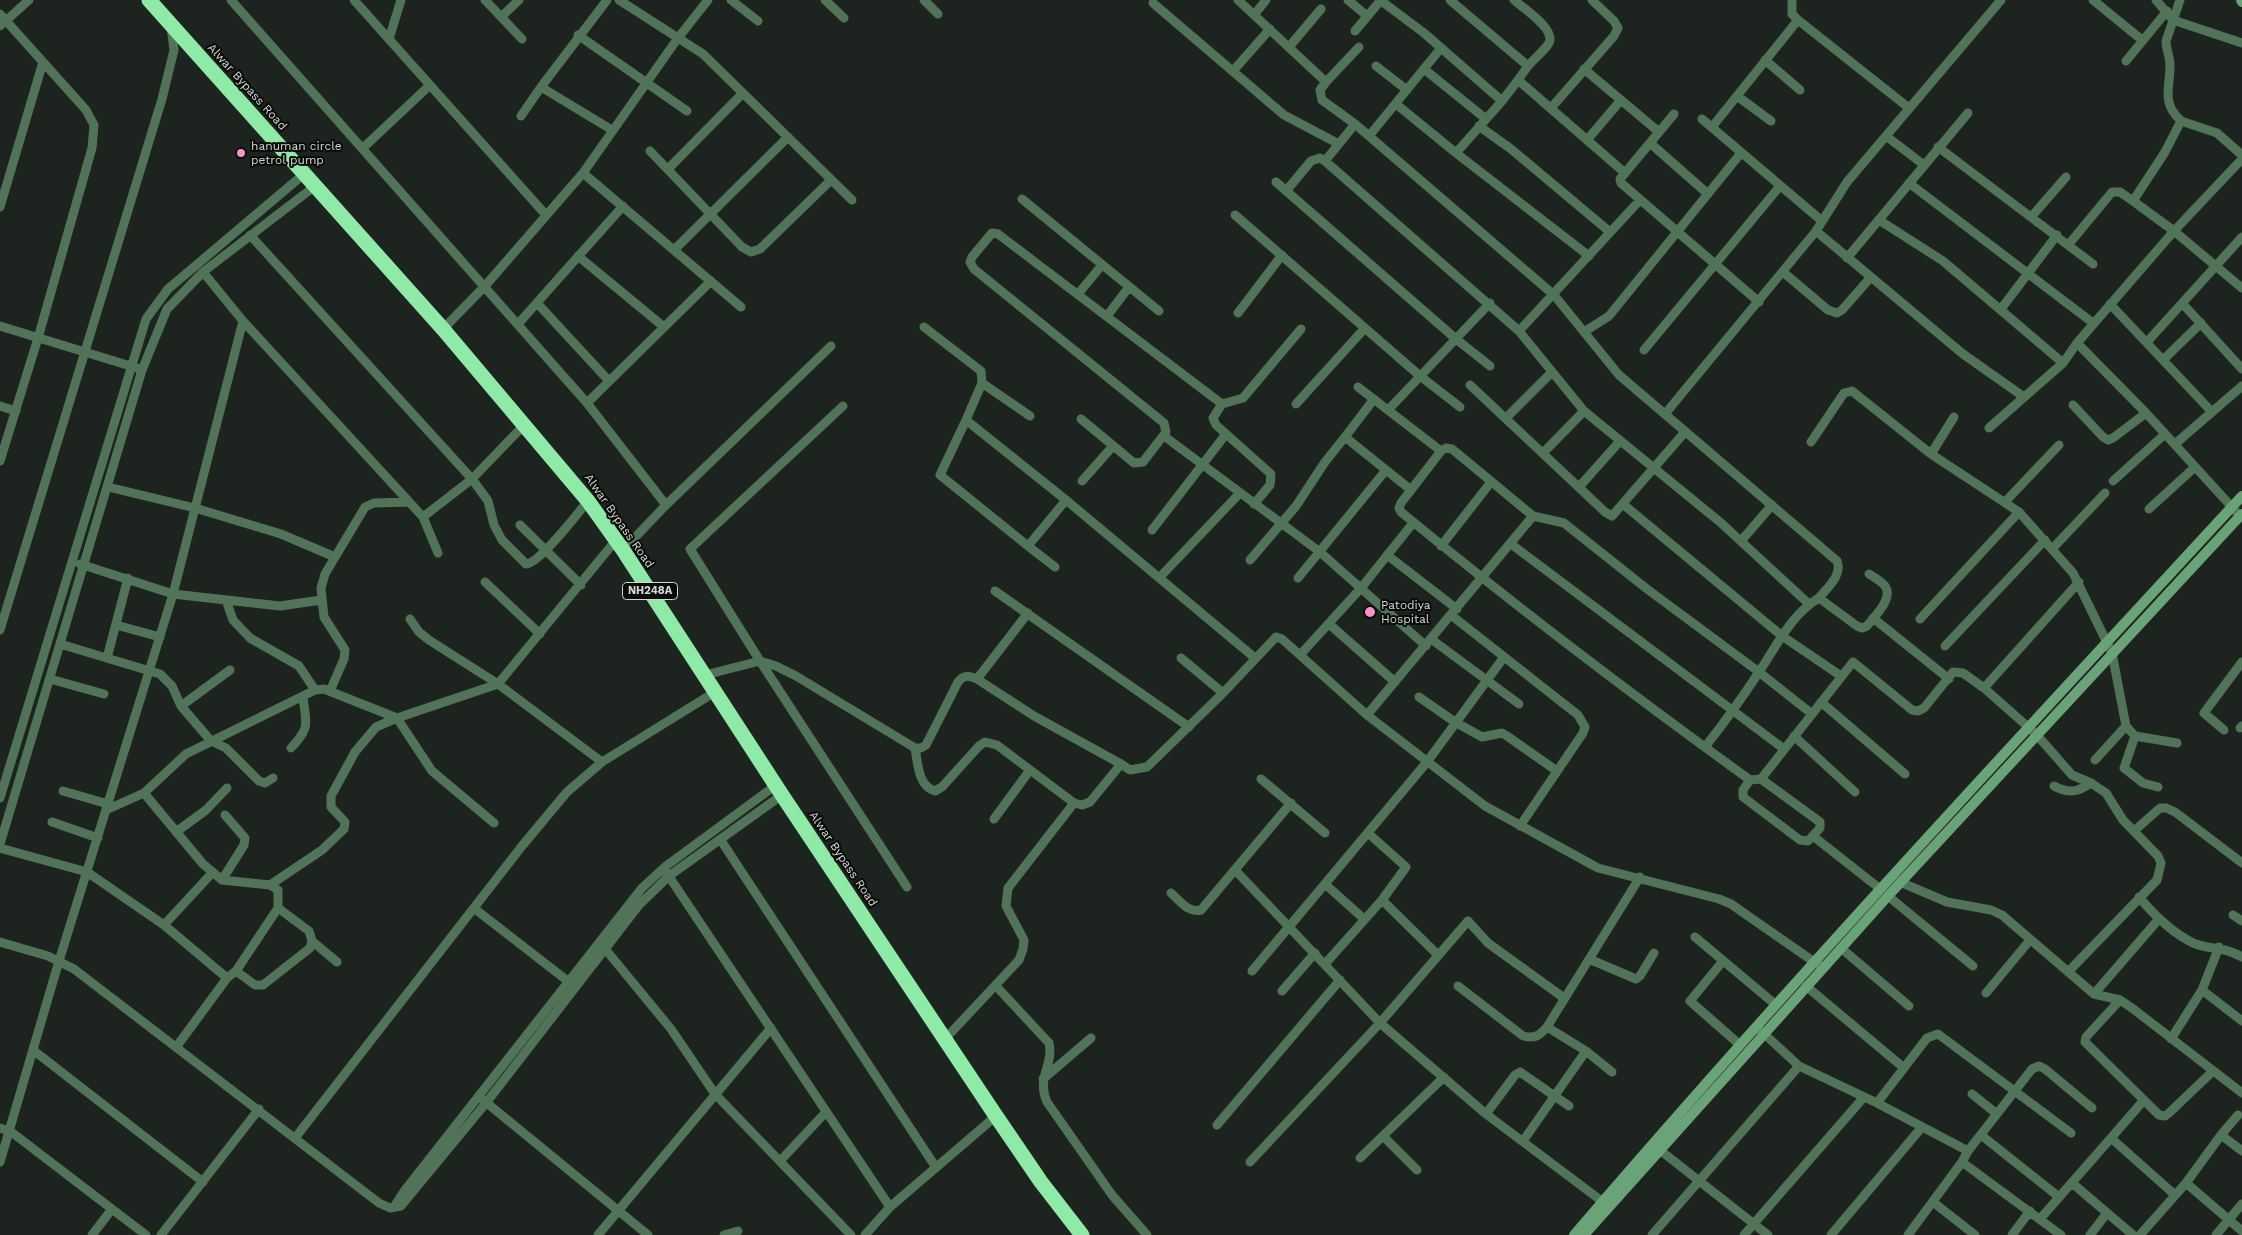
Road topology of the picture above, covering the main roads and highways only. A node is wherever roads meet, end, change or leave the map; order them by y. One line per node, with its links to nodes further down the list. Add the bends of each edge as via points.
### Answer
1 (149, 0): 2 (highway, Alwar Bypass Road / NH248A, via 443,329 588,501 996,1116)
2 (1082, 1235)

